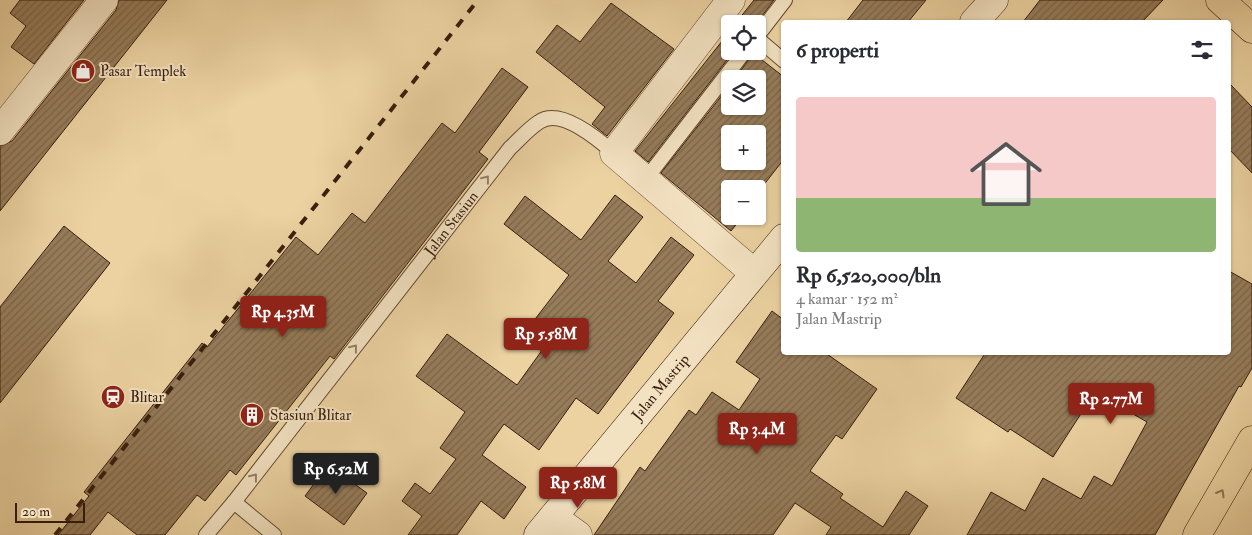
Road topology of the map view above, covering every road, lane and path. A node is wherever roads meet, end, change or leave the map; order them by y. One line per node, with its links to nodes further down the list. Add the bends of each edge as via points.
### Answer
1 (104, 0): 12 (street)
2 (731, 0): 13 (street)
3 (785, 0): 7 (lane)
4 (994, 0): 6 (street)
5 (1220, 0): 8 (main road)
6 (976, 20)
7 (766, 25)
8 (1252, 29)
9 (766, 46): 10 (lane)
10 (781, 58)
11 (738, 60): 14 (lane)
12 (0, 131)
13 (614, 153): 14 (street, Jalan Stasiun); 18 (lane, Jalan Stasiun, one-way to 13, via 510,148 540,120 562,118)
14 (645, 180): 16 (street, Jalan Stasiun)
15 (781, 241): 16 (street, Jalan Mastrip)
16 (753, 272): 19 (street, Jalan Mastrip)
17 (1252, 440): 23 (main road, one-way to 17)
18 (234, 502): 20 (lane, Jalan Stasiun); 21 (lane)
19 (546, 526): 22 (street)
20 (206, 535)
21 (274, 535)
22 (578, 535)
23 (1196, 535)

